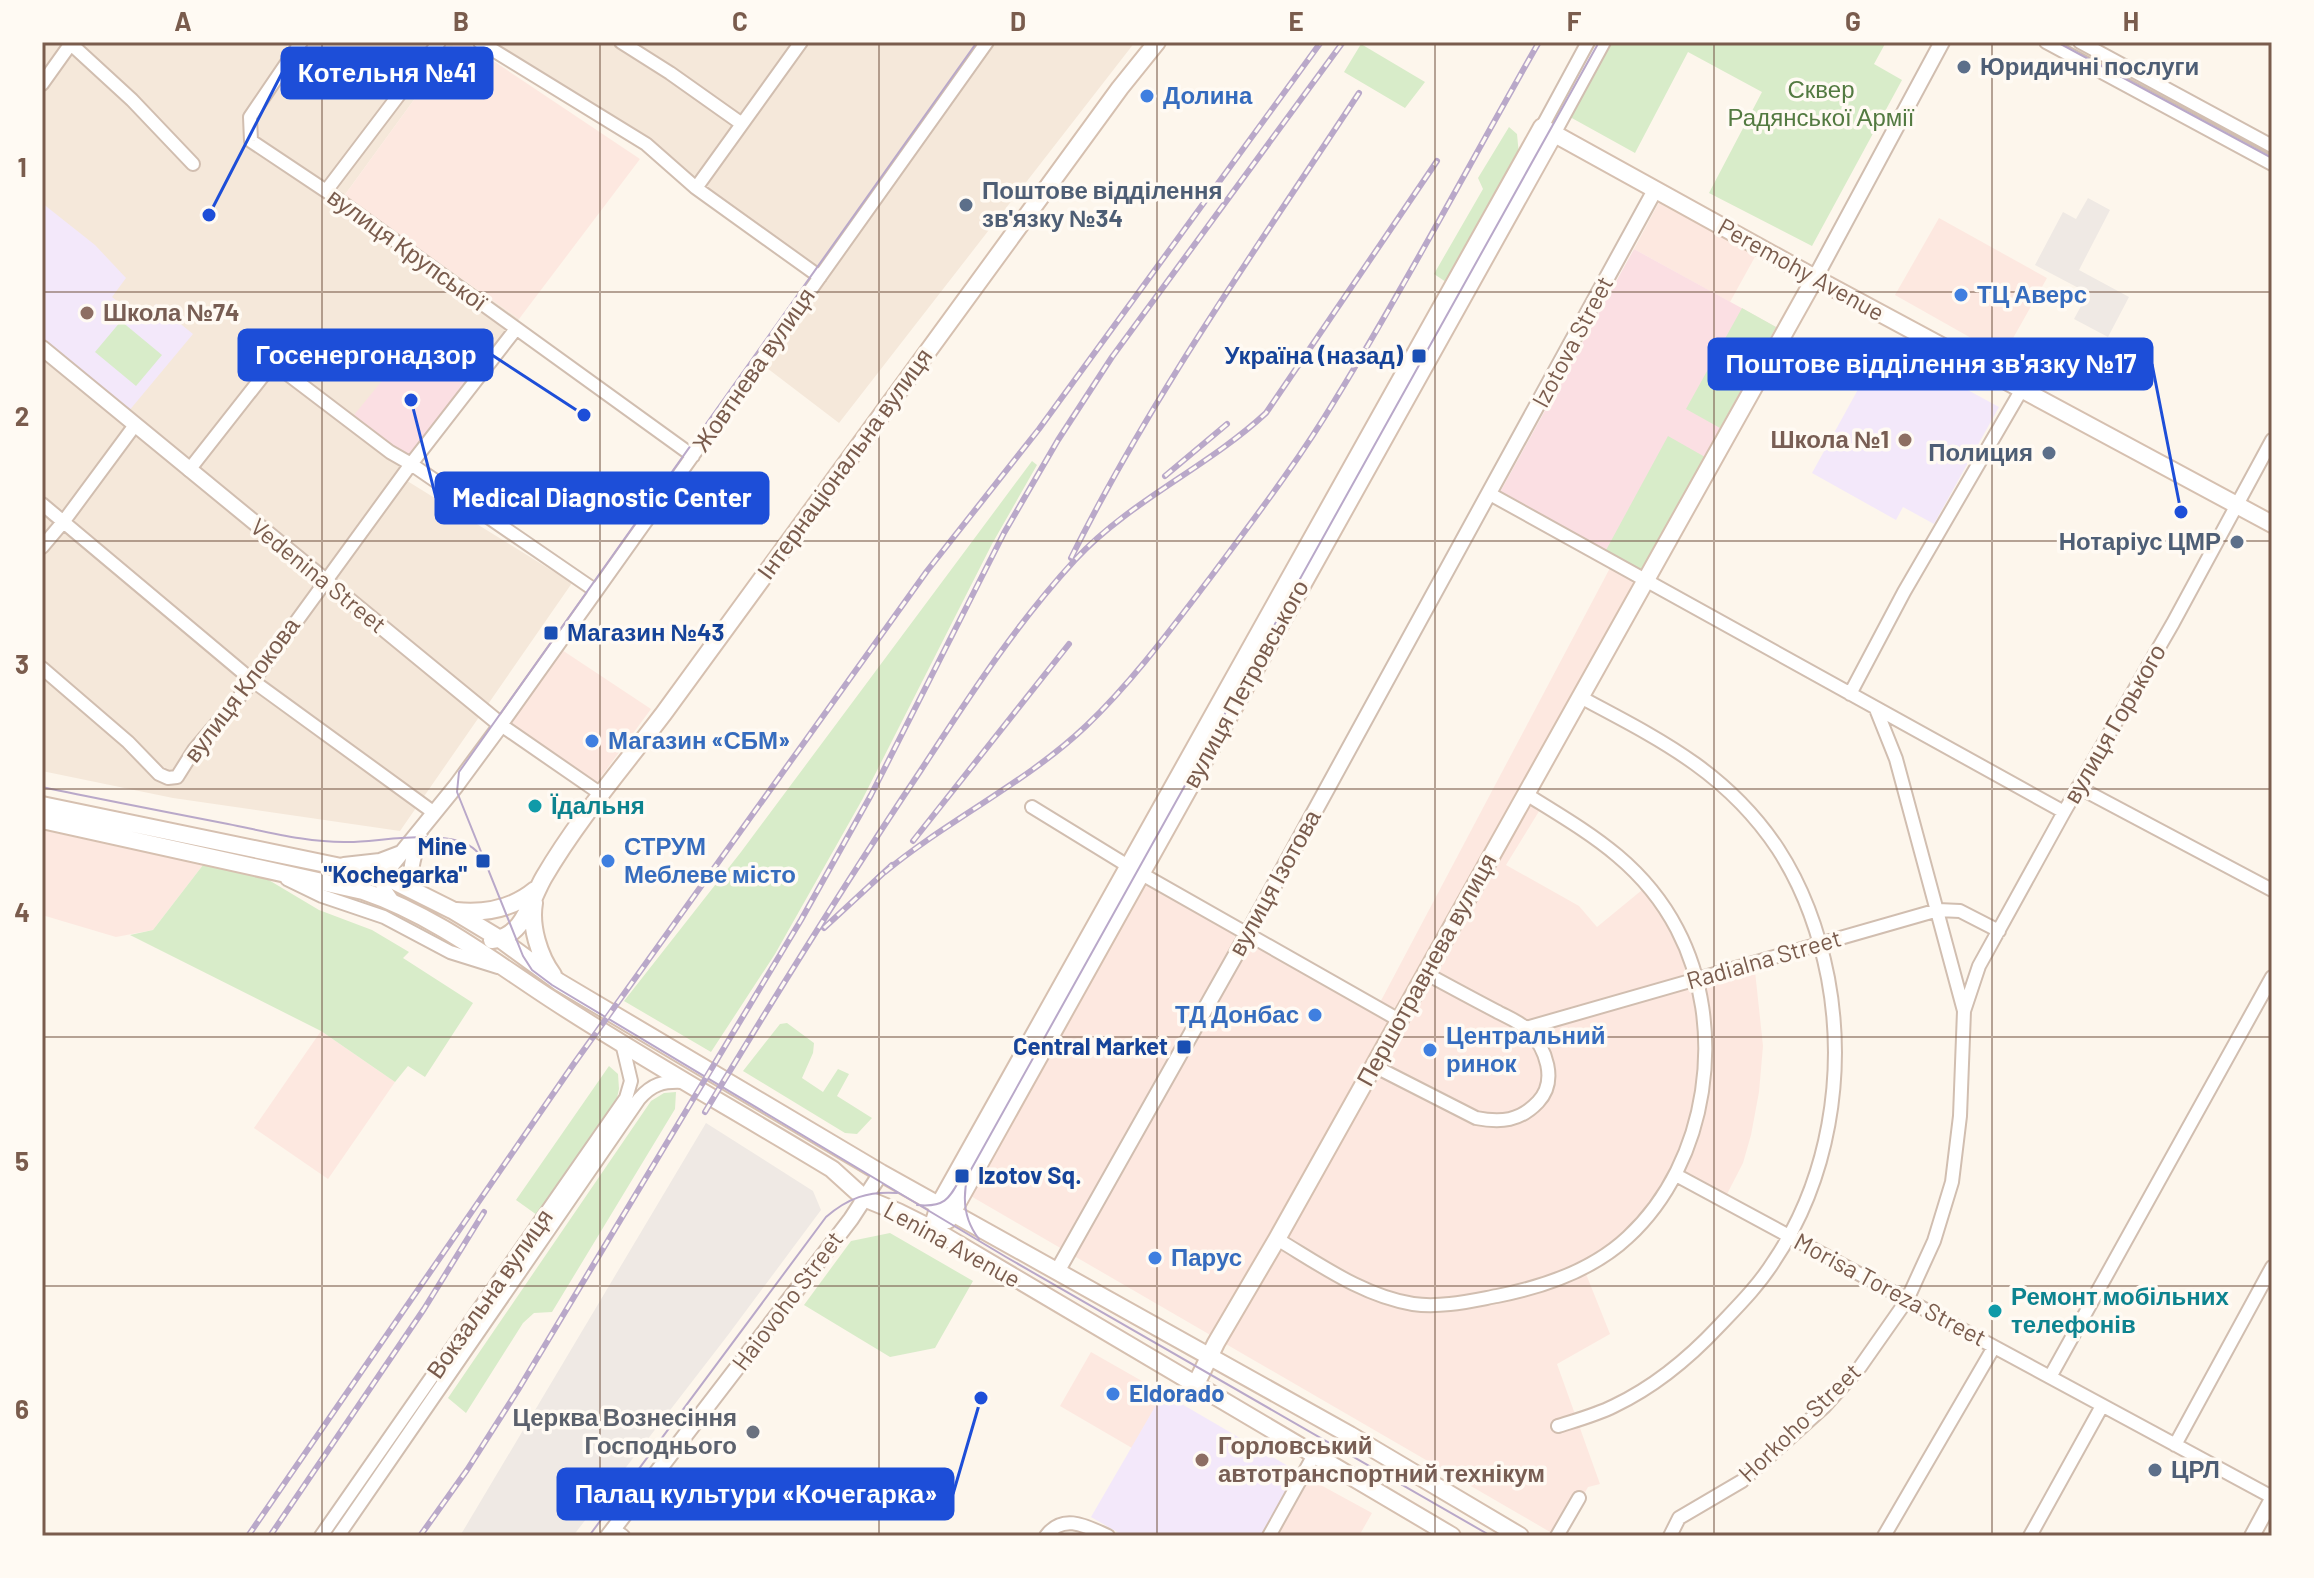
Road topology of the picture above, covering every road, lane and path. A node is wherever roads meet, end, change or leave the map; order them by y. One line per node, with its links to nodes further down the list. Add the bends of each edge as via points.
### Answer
1 (301, 42): 22 (street, вулиця Крупської, via 250,117 251,141)
2 (439, 42): 22 (street)
3 (480, 42): 20 (street, via 646,144)
4 (621, 42): 15 (street)
5 (801, 42): 15 (street)
6 (987, 42): 23 (street, Жовтнева вулиця)
7 (1157, 42): 49 (main road, Інтернаціональна вулиця)
8 (1588, 42): 16 (street)
9 (1604, 42): 16 (street)
10 (1942, 42): 24 (street)
11 (2046, 42): 19 (street)
12 (2080, 42): 17 (street)
13 (71, 43): 14 (street); 18 (street)
14 (42, 84)
15 (742, 124): 20 (street)
16 (1548, 130): 21 (main road, Peremohy Avenue); 58 (main road, вулиця Петровського)
17 (2272, 146)
18 (193, 164)
19 (2272, 164)
20 (696, 188): 23 (street)
21 (1655, 190): 24 (main road, Peremohy Avenue); 33 (street, Izotova Street)
22 (326, 191): 25 (street, вулиця Крупської)
23 (820, 277): 30 (street, Жовтнева вулиця)
24 (1815, 278): 27 (main road, Peremohy Avenue); 40 (main road, Першотравнева вулиця)
25 (515, 330): 30 (street, вулиця Крупської); 31 (street, вулиця Клокова)
26 (42, 348): 28 (street, Vedenina Street)
27 (2022, 389): 35 (main road, Peremohy Avenue); 44 (street)
28 (135, 425): 32 (street, Vedenina Street); 36 (street)
29 (2272, 440): 35 (street, вулиця Горького)
30 (693, 456): 41 (street, Жовтнева вулиця)
31 (411, 464): 32 (street, via 273,363); 39 (street, вулиця Клокова); 41 (street)
32 (189, 470): 39 (street, Vedenina Street)
33 (1490, 494): 40 (street); 70 (street, вулиця Ізотова)
34 (42, 504): 36 (street)
35 (2238, 505): 37 (main road, Peremohy Avenue); 48 (street, вулиця Горького)
36 (64, 521): 38 (street); 43 (street)
37 (2272, 524)
38 (42, 547)
39 (323, 581): 43 (street, вулиця Клокова); 47 (street, Vedenina Street)
40 (1645, 581): 44 (street); 45 (main road, Першотравнева вулиця)
41 (596, 591): 47 (street, Жовтнева вулиця)
42 (42, 668): 43 (street, вулиця Клокова, via 168,778 177,777)
43 (253, 681): 54 (street)
44 (1850, 694): 46 (street)
45 (1580, 697): 50 (main road, Першотравнева вулиця); 73 (street, via 1653,736 1729,790 1778,850 1808,903)
46 (1876, 709): 53 (street); 67 (street, via 1896,759)
47 (501, 725): 49 (street, Vedenina Street); 54 (street, Жовтнева вулиця)
48 (2078, 787): 53 (street, вулиця Горького); 63 (street)
49 (601, 794): 61 (main road, Інтернаціональна вулиця)
50 (1526, 794): 75 (main road, Першотравнева вулиця); 77 (street, via 1596,837 1641,877 1677,928)
51 (42, 805): 57 (main road, Lenina Avenue)
52 (1032, 807): 58 (street)
53 (2064, 812): 69 (street, вулиця Горького)
54 (429, 817): 56 (street, Жовтнева вулиця); 62 (street, via 411,866)
55 (42, 820): 59 (main road, Lenina Avenue)
56 (405, 850): 57 (street, via 380,861); 60 (street, Жовтнева вулиця)
57 (336, 866): 60 (main road, Lenina Avenue)
58 (1135, 869): 70 (street); 88 (main road, вулиця Петровського)
59 (270, 870): 64 (main road, Lenina Avenue); 68 (street)
60 (382, 877): 62 (main road, Lenina Avenue); 64 (street)
61 (536, 889): 65 (main road, Інтернаціональна вулиця); 72 (main road, Інтернаціональна вулиця, via 520,925); 78 (main road, Lenina Avenue, via 533,909 540,953)
62 (415, 890): 66 (main road, Lenina Avenue)
63 (2272, 890)
64 (393, 903): 68 (street); 71 (main road, Lenina Avenue)
65 (515, 905): 66 (main road, Інтернаціональна вулиця, via 476,913); 72 (main road, via 502,924)
66 (452, 910): 72 (main road, Lenina Avenue)
67 (1938, 910): 69 (street, Radialna Street, via 1960,911); 73 (street, Radialna Street); 79 (street)
68 (410, 931): 74 (street, via 462,958)
69 (1999, 931): 79 (street, вулиця Горького, via 1979,966)
70 (1248, 933): 80 (street); 95 (street, вулиця Ізотова)
71 (463, 939): 72 (main road); 74 (main road, Lenina Avenue)
72 (500, 939): 74 (main road); 78 (main road, Lenina Avenue)
73 (1821, 943): 77 (street, Radialna Street); 92 (street, via 1837,1049 1833,1100 1822,1155)
74 (510, 970): 82 (main road, Lenina Avenue)
75 (1425, 973): 80 (main road, Першотравнева вулиця); 81 (street)
76 (2272, 977): 99 (street)
77 (1696, 979): 81 (street, Radialna Street); 86 (street, via 1705,1013 1703,1075 1699,1109)
78 (559, 982): 85 (main road, Lenina Avenue)
79 (1964, 1011): 96 (street, Horkoho Street, via 1952,1182 1934,1241)
80 (1399, 1020): 83 (main road, Першотравнева вулиця)
81 (1526, 1028): 83 (street, via 1546,1057 1547,1088 1527,1113 1511,1120 1476,1118)
82 (622, 1043): 84 (main road, Lenina Avenue); 108 (street, Вокзальна вулиця, via 631,1081 626,1098)
83 (1374, 1066): 93 (main road, Першотравнева вулиця)
84 (688, 1082): 87 (main road, Lenina Avenue, via 832,1169); 109 (street, Вокзальна вулиця, via 654,1085 639,1099)
85 (881, 1173): 87 (street); 88 (main road, Lenina Avenue)
86 (1676, 1175): 92 (street, Morisa Toreza Street); 93 (street, via 1627,1238 1599,1258 1555,1281 1472,1301 1435,1305 1384,1297)
87 (859, 1194): 89 (main road, Lenina Avenue); 90 (street, Haiovoho Street)
88 (946, 1209): 91 (main road, вулиця Петровського, via 944,1227); 95 (main road, Lenina Avenue)
89 (898, 1212): 90 (street, Haiovoho Street, via 869,1207); 91 (main road, Lenina Avenue)
90 (851, 1219): 107 (street, Haiovoho Street)
91 (936, 1231): 100 (main road, Lenina Avenue)
92 (1790, 1237): 96 (street, Morisa Toreza Street); 102 (street, via 1696,1350 1617,1405)
93 (1277, 1239): 98 (main road, Першотравнева вулиця)
94 (2272, 1267): 103 (street)
95 (1058, 1270): 98 (main road, Lenina Avenue)
96 (1907, 1300): 97 (street, Morisa Toreza Street); 116 (street, Horkoho Street, via 1825,1406 1742,1481 1679,1518)
97 (1994, 1347): 99 (street, Morisa Toreza Street); 117 (street)
98 (1208, 1358): 100 (main road, Першотравнева вулиця); 114 (main road, Lenina Avenue)
99 (2050, 1377): 101 (street, Morisa Toreza Street)
100 (1195, 1386): 104 (main road, Lenina Avenue)
101 (2102, 1406): 103 (street, Morisa Toreza Street); 118 (street)
102 (1558, 1426)
103 (2175, 1445): 106 (street, Morisa Toreza Street)
104 (1314, 1455): 112 (street); 113 (main road, Lenina Avenue)
105 (1579, 1498): 115 (street)
106 (2272, 1498): 119 (street)
107 (615, 1534)
108 (321, 1536)
109 (338, 1536)
110 (1046, 1536): 111 (street, via 1053,1527 1070,1522)
111 (1108, 1536)
112 (1269, 1536)
113 (1452, 1536)
114 (1520, 1536)
115 (1557, 1536)
116 (1670, 1536)
117 (1884, 1536)
118 (2030, 1536)
119 (2252, 1536)

